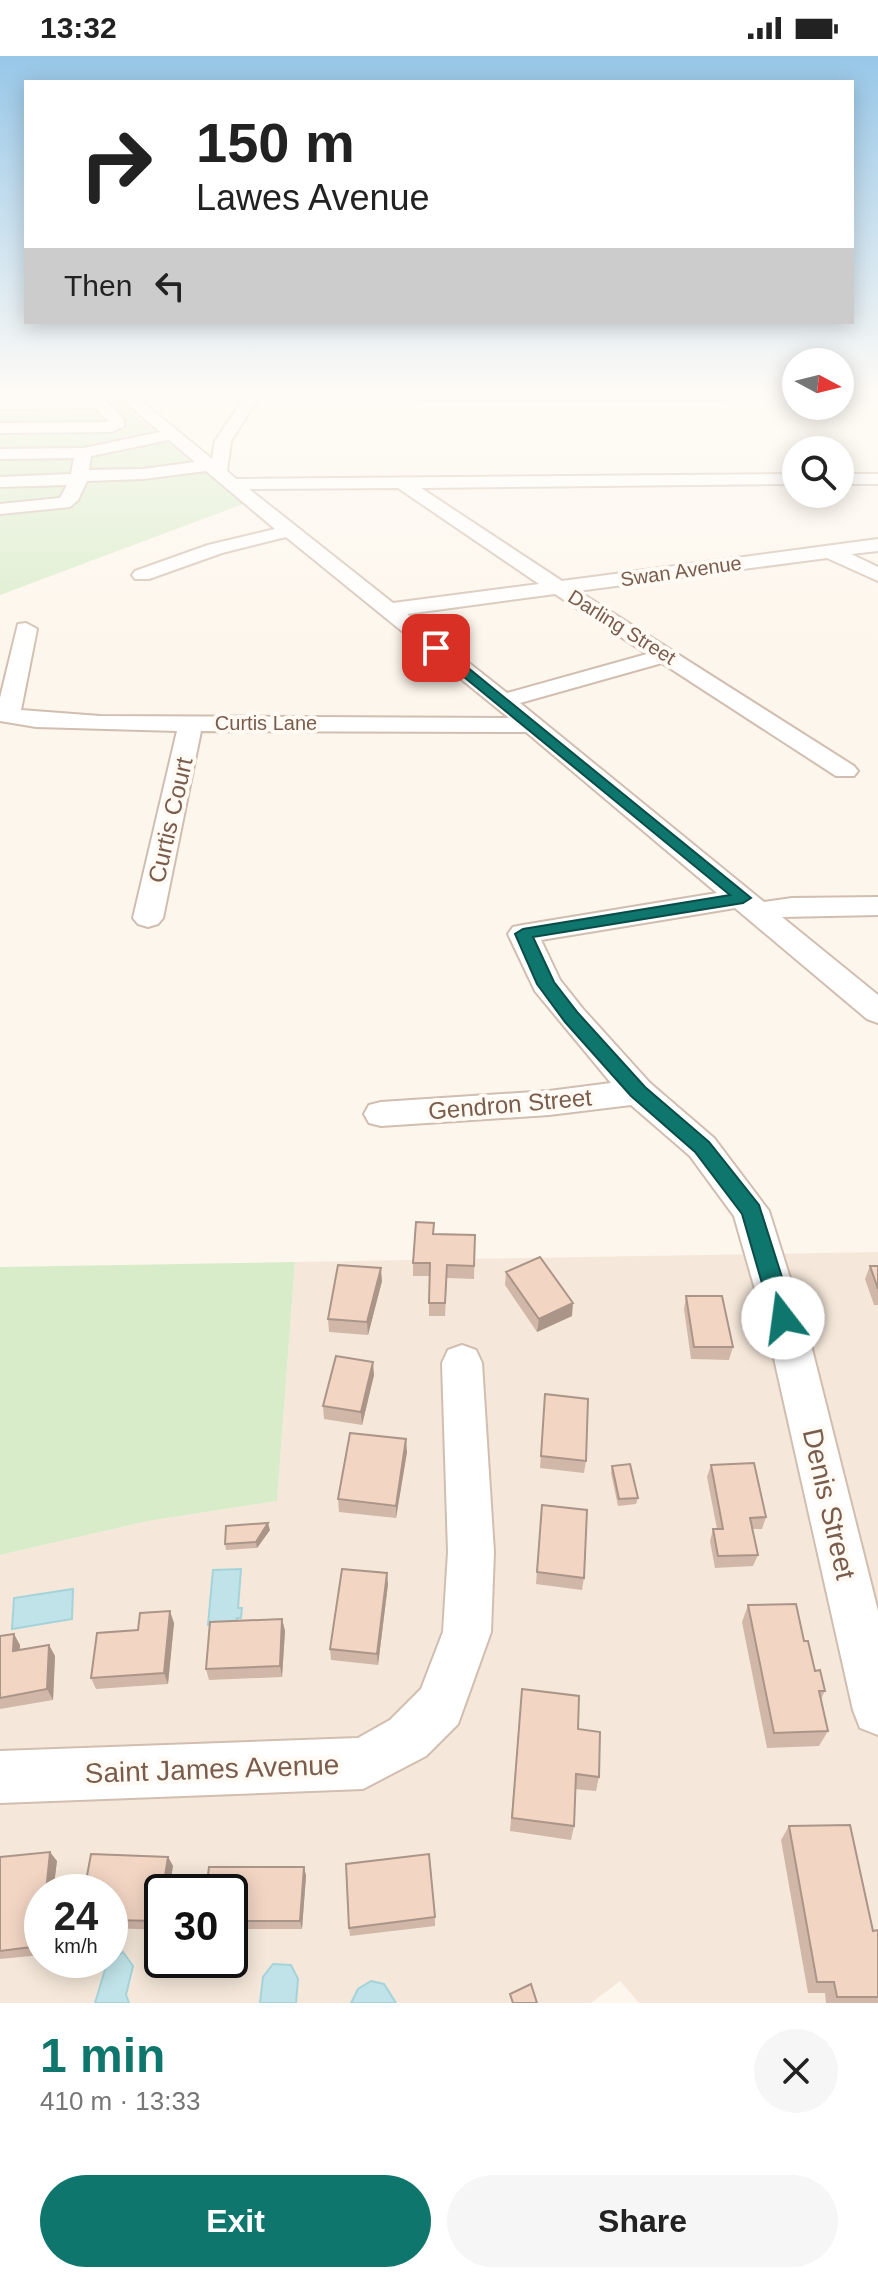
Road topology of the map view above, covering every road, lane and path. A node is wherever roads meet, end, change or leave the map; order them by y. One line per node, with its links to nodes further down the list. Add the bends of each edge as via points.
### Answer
1 (75, 486): 4 (street, via 64,503)
2 (236, 486): 5 (street)
3 (407, 486): 10 (street, Darling Street)
4 (0, 509)
5 (289, 531): 8 (street); 11 (street)
6 (878, 545): 7 (street, Swan Avenue)
7 (829, 551): 9 (street); 10 (street, Swan Avenue)
8 (142, 575)
9 (878, 575)
10 (558, 587): 11 (street, Swan Avenue); 13 (street, Darling Street)
11 (389, 610): 14 (street)
12 (26, 629): 15 (street)
13 (667, 655): 14 (street); 18 (street, Darling Street)
14 (503, 701): 17 (street)
15 (4, 714): 16 (street, Curtis Lane, via 57,721)
16 (191, 723): 17 (street, Curtis Lane); 21 (street, Curtis Court)
17 (532, 725): 19 (street)
18 (845, 771)
19 (752, 905): 20 (street); 22 (street); 23 (street, Denis Street, via 523,934 546,984)
20 (878, 906)
21 (148, 918)
22 (878, 1012)
23 (638, 1092): 24 (street, Gendron Street); 26 (street, Denis Street, via 702,1147 751,1211 791,1345)
24 (381, 1114)
25 (462, 1363): 27 (street, Saint James Avenue, via 471,1552 467,1632 440,1706 408,1738 363,1763)
26 (878, 1710)
27 (0, 1777)

